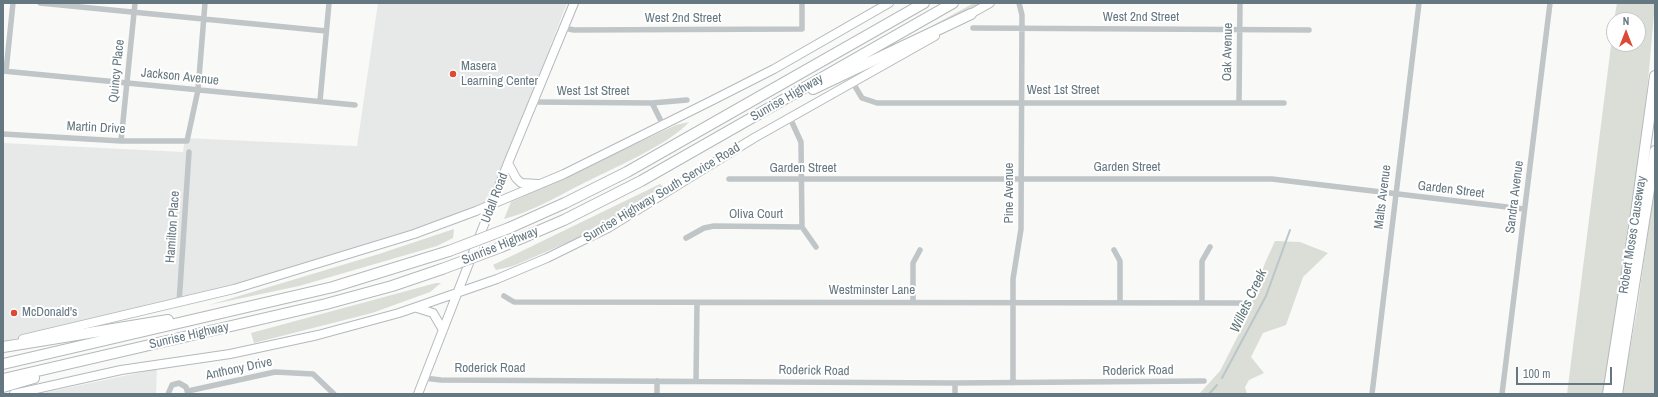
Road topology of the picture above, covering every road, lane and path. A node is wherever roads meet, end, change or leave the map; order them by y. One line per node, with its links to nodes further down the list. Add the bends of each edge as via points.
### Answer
1 (13, 3): 27 (street)
2 (40, 3): 17 (street)
3 (135, 3): 17 (street, Quincy Place)
4 (205, 3): 19 (street)
5 (329, 3): 26 (street)
6 (574, 3): 21 (main road, Udall Road)
7 (802, 3): 21 (street, West 2nd Street, via 802,30)
8 (889, 3): 42 (main road, via 767,72)
9 (915, 3): 20 (highway)
10 (924, 3): 20 (highway, Sunrise Highway)
11 (953, 3): 40 (highway, Sunrise Highway)
12 (990, 3): 18 (main road)
13 (1019, 3): 23 (street, Pine Avenue)
14 (1240, 3): 24 (street, Oak Avenue)
15 (1419, 3): 53 (street, Malts Avenue)
16 (1550, 3): 55 (street, Sandra Avenue)
17 (134, 13): 19 (street); 29 (street, Quincy Place)
18 (971, 14): 30 (main road, Sunrise Highway); 40 (highway, via 826,84)
19 (204, 19): 26 (street); 31 (street)
20 (887, 24): 72 (highway, Sunrise Highway, bridge, via 642,164 570,201 509,228 449,251 350,283)
21 (564, 28): 34 (main road, Udall Road)
22 (973, 28): 23 (street, West 2nd Street)
23 (1022, 28): 24 (street, West 2nd Street); 36 (street, Pine Avenue)
24 (1240, 30): 25 (street, West 2nd Street); 37 (street, Oak Avenue)
25 (1309, 30)
26 (326, 31): 33 (street)
27 (5, 71): 29 (street, Jackson Avenue)
28 (1655, 76): 94 (highway, Robert Moses Causeway)
29 (127, 82): 31 (street, Jackson Avenue); 45 (street, Quincy Place)
30 (853, 83): 36 (street, West 1st Street, via 862,98 877,103); 41 (main road, Sunrise Highway)
31 (198, 90): 33 (street, Jackson Avenue); 45 (street, Martin Drive, via 187,141)
32 (687, 100): 35 (street, West 1st Street)
33 (320, 101): 39 (street, Jackson Avenue)
34 (534, 102): 35 (street, West 1st Street); 48 (main road, Udall Road)
35 (652, 102): 42 (street)
36 (1021, 102): 37 (street, West 1st Street); 50 (street, Pine Avenue)
37 (1239, 102): 38 (street, West 1st Street)
38 (1284, 102)
39 (355, 105)
40 (775, 105): 75 (highway, Sunrise Highway, bridge, via 564,220 442,269 331,302)
41 (790, 118): 44 (main road, Sunrise Highway); 51 (street, via 800,138)
42 (663, 125): 52 (main road)
43 (3, 134): 45 (street, Martin Drive)
44 (754, 138): 62 (main road, Sunrise Highway South Service Road, via 593,236 530,265)
45 (121, 141)
46 (1655, 151): 95 (highway, Robert Moses Causeway)
47 (189, 152): 68 (street, Hamilton Place)
48 (508, 163): 52 (main road, via 521,183); 54 (main road, Udall Road)
49 (729, 179): 51 (street, Garden Street)
50 (1021, 179): 51 (street, Garden Street); 53 (street, Garden Street, via 1272,178); 65 (street, Pine Avenue, via 1021,229 1014,267)
51 (801, 180): 56 (street)
52 (544, 183): 54 (main road)
53 (1395, 194): 55 (street, Garden Street); 92 (street, Malts Avenue)
54 (492, 205): 62 (main road, Udall Road); 68 (main road, via 397,239 234,289)
55 (1524, 209): 93 (street, Sandra Avenue)
56 (802, 226): 57 (street, Oliva Court, via 714,226 704,228); 58 (street)
57 (686, 238)
58 (816, 247)
59 (1210, 248): 67 (street, via 1202,261)
60 (920, 250): 64 (street, via 913,263)
61 (1114, 250): 66 (street, via 1120,261)
62 (458, 293): 71 (main road, Sunrise Highway); 73 (main road, Udall Road)
63 (504, 296): 69 (street, Westminster Lane, via 514,302)
64 (914, 302): 65 (street, Westminster Lane); 69 (street, Westminster Lane)
65 (1012, 302): 66 (street, Westminster Lane); 83 (street, Pine Avenue)
66 (1120, 302): 67 (street, Westminster Lane)
67 (1202, 302): 70 (street, Westminster Lane)
68 (179, 303): 74 (main road)
69 (697, 303): 80 (street)
70 (1242, 303)
71 (415, 308): 73 (main road, via 433,313); 86 (main road, Sunrise Highway, via 282,344 121,370)
72 (206, 317): 74 (highway, via 155,322); 76 (highway, Sunrise Highway)
73 (443, 330): 77 (main road, Udall Road)
74 (3, 346)
75 (97, 357): 78 (highway, Sunrise Highway); 84 (highway)
76 (3, 364)
77 (424, 378): 79 (street, Roderick Road); 89 (main road, Udall Road)
78 (3, 379)
79 (657, 381): 80 (street, Roderick Road); 90 (street)
80 (696, 381): 82 (street, Roderick Road)
81 (1204, 381): 83 (street, Roderick Road)
82 (955, 383): 83 (street, Roderick Road); 91 (street)
83 (1013, 383)
84 (3, 387)
85 (188, 392): 87 (street, Anthony Drive, via 183,385 175,383 169,388); 88 (street, Anthony Drive, via 275,372 313,374)
86 (14, 394)
87 (168, 394)
88 (334, 394)
89 (418, 394)
90 (657, 394)
91 (955, 394)
92 (1372, 394)
93 (1502, 394)
94 (1608, 394)
95 (1618, 394)

